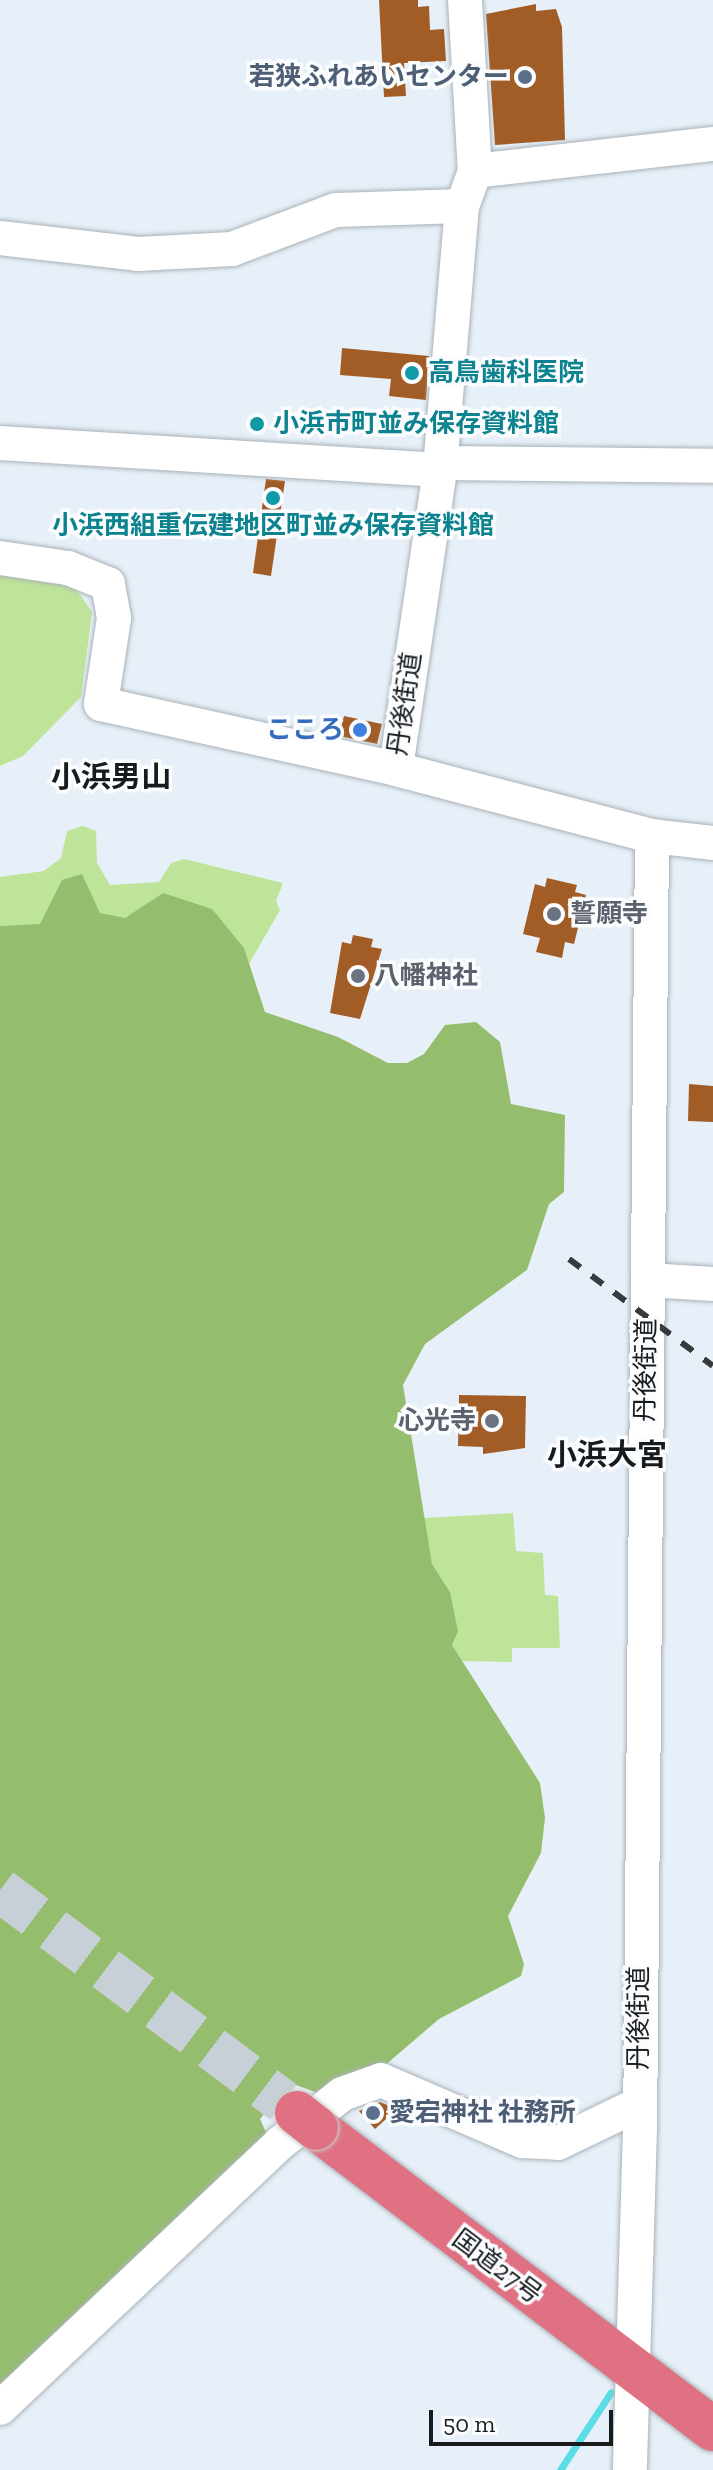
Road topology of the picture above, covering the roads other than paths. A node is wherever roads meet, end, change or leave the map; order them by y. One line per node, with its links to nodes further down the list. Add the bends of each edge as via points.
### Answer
1 (465, 0): 3 (street)
2 (713, 144): 3 (street)
3 (475, 171): 4 (street, 丹後街道)
4 (462, 206): 5 (street, via 336,210 232,249 138,254); 8 (street, 丹後街道)
5 (0, 238)
6 (0, 443): 8 (street)
7 (713, 466): 8 (street)
8 (440, 467): 10 (street, 丹後街道)
9 (0, 558): 10 (street, via 68,568 108,584 114,618 101,704)
10 (396, 769): 11 (street, 丹後街道)
11 (652, 836): 12 (street); 13 (street, 丹後街道)
12 (713, 843)
13 (648, 1280): 14 (street); 15 (street, 丹後街道)
14 (713, 1284)
15 (639, 2104): 17 (street, 丹後街道); 18 (street, via 558,2143 522,2141 381,2080 342,2094 279,2144)
16 (298, 2114): 17 (highway, 国道27号)
17 (633, 2371): 19 (highway, 国道27号); 20 (street, 丹後街道)
18 (0, 2408)
19 (713, 2429)
20 (630, 2470)

